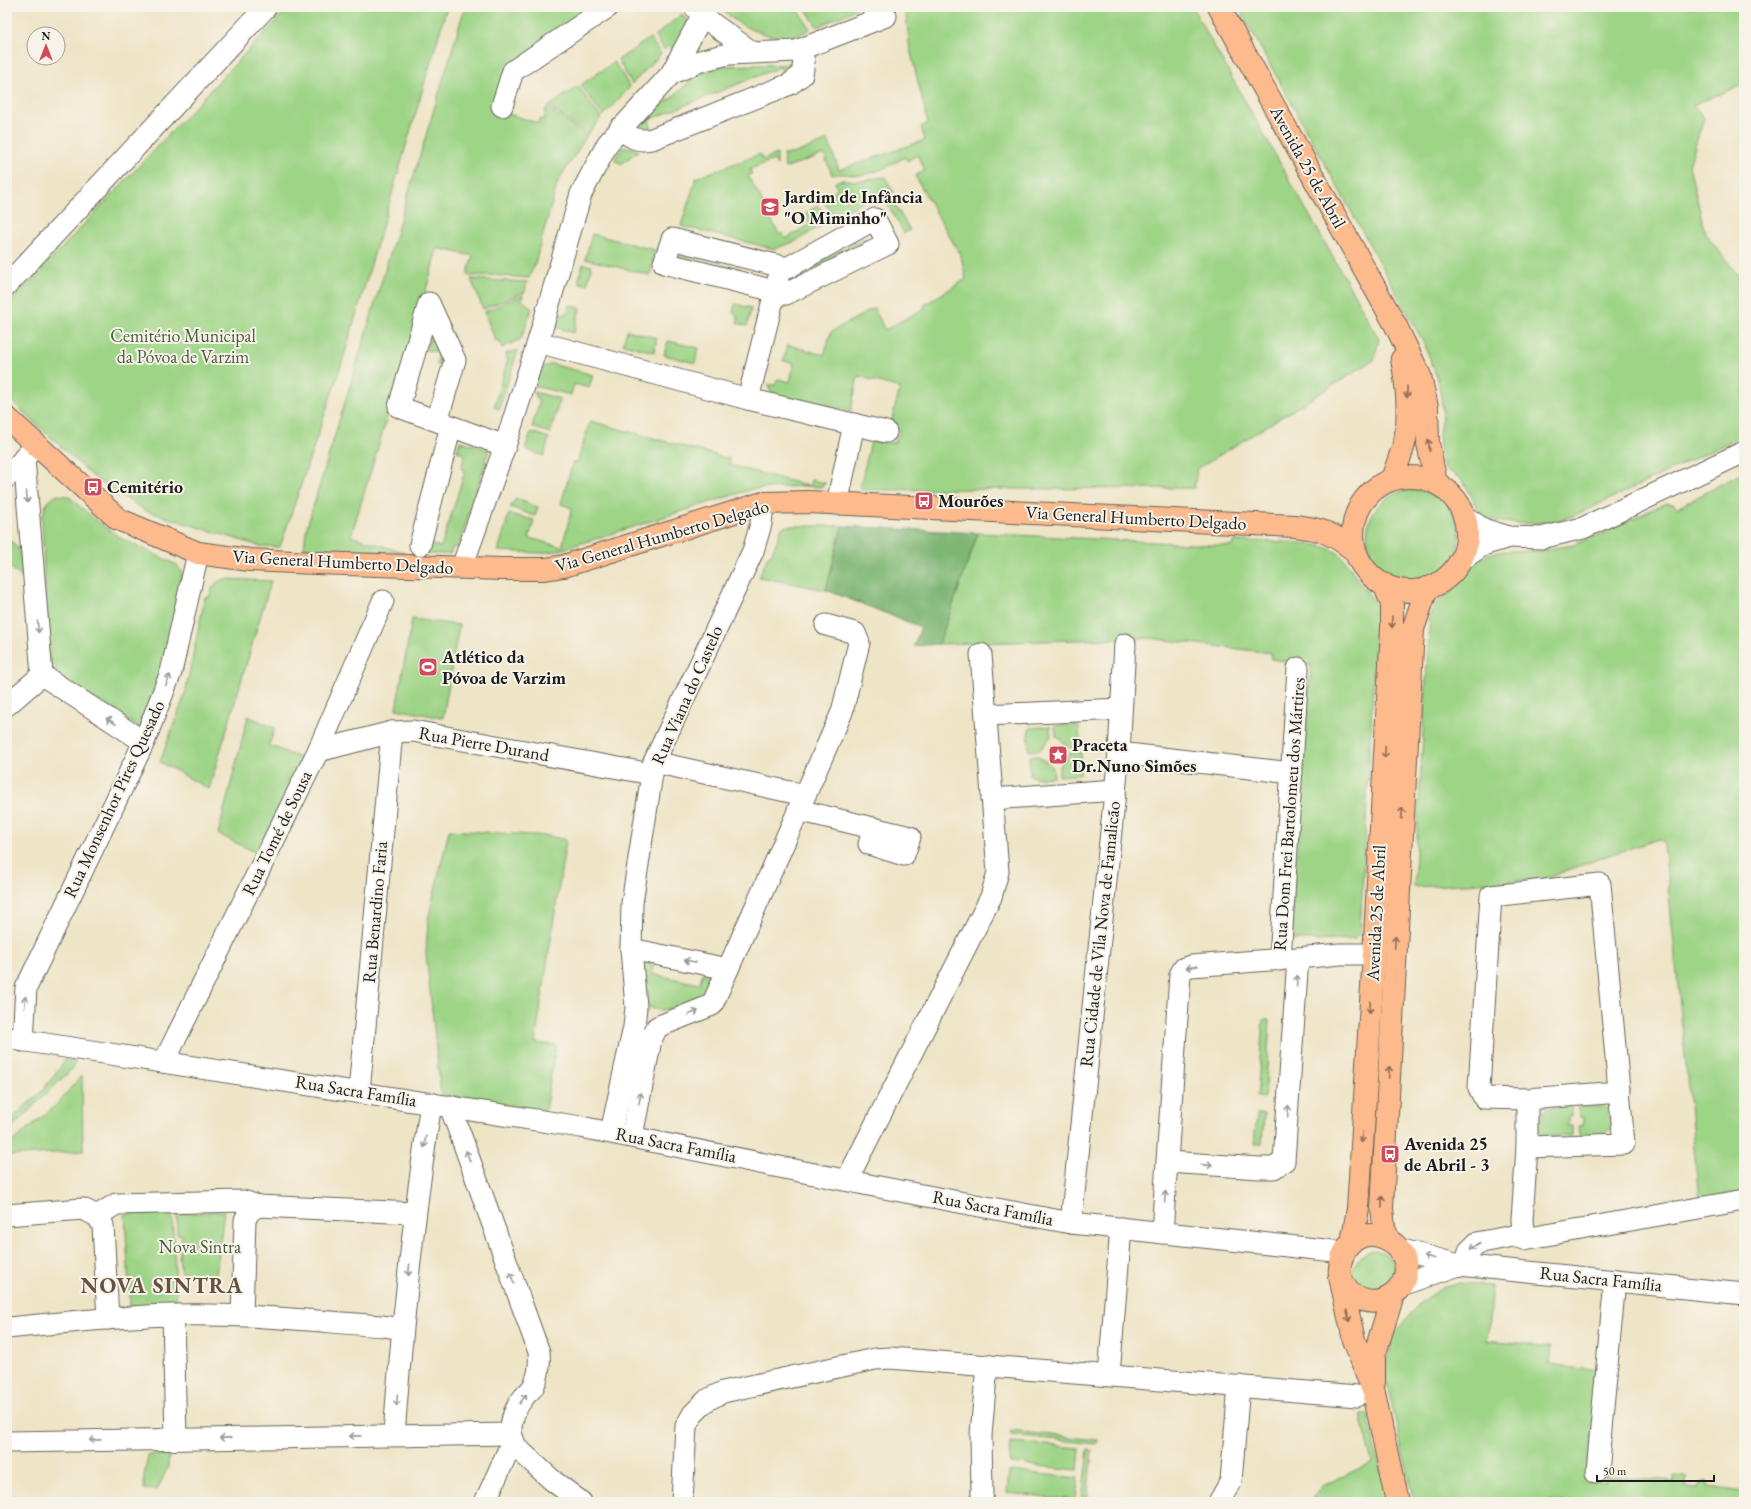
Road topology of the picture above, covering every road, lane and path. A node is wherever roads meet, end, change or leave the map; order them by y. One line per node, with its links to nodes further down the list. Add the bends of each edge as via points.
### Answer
1 (266, 7): 12 (street)
2 (608, 7): 9 (street, via 513,72)
3 (1219, 7): 14 (main road, Avenida 25 de Abril)
4 (699, 12): 7 (street); 8 (street)
5 (886, 16): 6 (street)
6 (799, 50): 7 (street); 10 (street, via 804,61 802,75 790,84 652,140 640,141)
7 (752, 52): 8 (street, via 728,54 700,61)
8 (671, 74): 10 (street)
9 (502, 106)
10 (620, 128): 15 (street, via 608,143 581,194)
11 (781, 267): 13 (street); 13 (street, via 672,239 664,263); 13 (street, via 787,268 875,219 888,244 786,294)
12 (7, 286)
13 (774, 292): 16 (street)
14 (1396, 326): 25 (main road, Avenida 25 de Abril, one-way to 25, via 1407,382 1407,419 1405,440); 26 (main road, Avenida 25 de Abril, one-way to 14, via 1428,443 1427,407 1420,376)
15 (538, 342): 16 (street); 21 (street)
16 (748, 399): 19 (street)
17 (7, 418): 22 (main road, Via General Humberto Delgado)
18 (444, 424): 18 (street, via 455,360 429,303 399,407); 21 (street); 33 (street)
19 (854, 424): 20 (street); 28 (street)
20 (886, 432)
21 (505, 446): 37 (street)
22 (30, 452): 24 (street); 35 (main road, Via General Humberto Delgado, via 118,519); 45 (street, one-way to 45)
23 (1744, 452): 32 (street, via 1583,528 1541,538)
24 (7, 477)
25 (1392, 479): 26 (main road, via 1422,478); 29 (main road, via 1367,495)
26 (1436, 483): 30 (main road, via 1448,491)
27 (763, 503): 28 (main road, Via General Humberto Delgado); 37 (main road, Via General Humberto Delgado, via 564,566 545,569); 53 (street, Rua Viana do Castelo, via 761,524 753,551)
28 (837, 504): 31 (main road, Via General Humberto Delgado)
29 (1359, 507): 31 (main road, Via General Humberto Delgado, via 1337,522); 34 (main road, via 1354,522)
30 (1464, 516): 32 (street, via 1483,529); 36 (main road, via 1467,531)
31 (1314, 528): 34 (main road, Via General Humberto Delgado, via 1338,537)
32 (1509, 537): 36 (street, via 1483,545)
33 (420, 545)
34 (1355, 551): 38 (main road, via 1371,576)
35 (198, 553): 37 (main road, Via General Humberto Delgado, via 250,560); 50 (street, Rua Monsenhor Pires Quesado, one-way to 35, via 171,672)
36 (1461, 560): 39 (main road, via 1452,572)
37 (462, 567)
38 (1384, 584): 39 (main road, via 1398,589); 60 (main road, Avenida 25 de Abril, one-way to 60, via 1392,604 1392,628)
39 (1428, 588): 84 (main road, Avenida 25 de Abril, one-way to 39, via 1384,1228 1382,1208 1398,881 1413,629)
40 (383, 601): 51 (street, Rua Tomé de Sousa)
41 (826, 625): 57 (street, via 855,633 859,643 842,712)
42 (1125, 644): 47 (street, Rua Cidade de Vila Nova de Famalicão)
43 (981, 654): 48 (street)
44 (1298, 668): 54 (street, Rua Dom Frei Bartolomeu dos Mártires)
45 (42, 675): 46 (street); 50 (street, one-way to 45)
46 (7, 704)
47 (1121, 709): 48 (street); 52 (street, Rua Cidade de Vila Nova de Famalicão)
48 (986, 715): 56 (street)
49 (392, 732): 51 (street, Rua Pierre Durand); 53 (street, Rua Pierre Durand, via 413,731); 66 (street, Rua Benardino Faria)
50 (144, 742): 64 (street, Rua Monsenhor Pires Quesado, one-way to 50, via 26,988)
51 (318, 751): 65 (street, Rua Tomé de Sousa)
52 (1119, 753): 54 (street); 55 (street, Rua Cidade de Vila Nova de Famalicão)
53 (653, 768): 57 (street, Rua Pierre Durand); 59 (street, Rua Viana do Castelo, via 632,903)
54 (1292, 772): 61 (street, Rua Dom Frei Bartolomeu dos Mártires)
55 (1115, 790): 56 (street); 80 (street, Rua Cidade de Vila Nova de Famalicão)
56 (992, 799): 74 (street, via 998,872 991,897)
57 (801, 803): 58 (street, Rua Pierre Durand); 62 (street)
58 (874, 828)
59 (631, 949): 62 (street, one-way to 59); 63 (street, Rua Viana do Castelo, via 636,1007)
60 (1374, 954): 61 (street); 85 (main road, Avenida 25 de Abril, one-way to 85, via 1358,1209)
61 (1289, 959): 73 (street, one-way to 73, via 1184,968 1180,975); 73 (street, Rua Dom Frei Bartolomeu dos Mártires, one-way to 61, via 1274,1168 1284,1161)
62 (728, 969): 63 (street, one-way to 62, via 712,1005)
63 (643, 1033): 70 (street, Rua Viana do Castelo); 71 (street, Rua Viana do Castelo, one-way to 63)
64 (15, 1040): 65 (street, Rua Sacra Família)
65 (164, 1062): 66 (street, Rua Sacra Família)
66 (359, 1092): 69 (street, Rua Sacra Família)
67 (1620, 1092): 68 (street); 68 (street, via 1600,884 1491,896 1479,1088 1484,1098); 72 (street, via 1624,1144)
68 (1528, 1099): 72 (street)
69 (440, 1105): 70 (street, Rua Sacra Família); 77 (street, one-way to 77); 102 (street, one-way to 69, via 510,1423 515,1411 534,1386 540,1364 539,1352)
70 (611, 1132): 71 (street, Rua Sacra Família)
71 (632, 1136): 74 (street, Rua Sacra Família)
72 (1527, 1147): 83 (street, via 1522,1220)
73 (1168, 1162): 82 (street, one-way to 73)
74 (846, 1180): 80 (street, Rua Sacra Família)
75 (1744, 1200): 83 (street)
76 (258, 1206): 77 (street); 79 (street, via 243,1201 116,1204); 93 (street, via 249,1212 245,1220)
77 (415, 1213): 96 (street, one-way to 96)
78 (7, 1215): 79 (street, via 83,1209)
79 (98, 1216): 94 (street, via 103,1225)
80 (1071, 1223): 81 (street, Rua Sacra Família)
81 (1122, 1228): 82 (street, Rua Sacra Família); 98 (street)
82 (1162, 1233): 85 (street, Rua Sacra Família)
83 (1524, 1239): 86 (street, one-way to 86, via 1513,1236 1477,1243 1469,1251); 87 (street, via 1518,1245 1494,1250 1490,1255)
84 (1394, 1244): 85 (main road, via 1380,1236 1370,1236 1361,1238); 86 (street, Rua Sacra Família, one-way to 84); 90 (main road, Avenida 25 de Abril, via 1404,1257 1406,1266 1405,1276)
85 (1348, 1247): 88 (main road, Avenida 25 de Abril, via 1339,1269)
86 (1462, 1265): 87 (street, Rua Sacra Família); 90 (street, Rua Sacra Família)
87 (1489, 1268): 89 (street, Rua Sacra Família)
88 (1340, 1278): 90 (main road, via 1352,1295 1362,1300 1383,1300); 100 (main road, Avenida 25 de Abril, one-way to 100)
89 (1615, 1281): 91 (street, Rua Sacra Família); 105 (street)
90 (1397, 1290): 100 (main road, Avenida 25 de Abril, via 1374,1356)
91 (1744, 1294)
92 (173, 1315): 93 (street); 94 (street); 103 (street)
93 (242, 1315): 96 (street)
94 (108, 1319): 95 (street)
95 (7, 1328)
96 (402, 1329): 101 (street, one-way to 101)
97 (987, 1365): 98 (street); 108 (street, via 875,1359 723,1392 707,1400 693,1414 686,1426); 109 (street, via 981,1435)
98 (1109, 1375): 99 (street)
99 (1239, 1386): 100 (street); 110 (street, via 1231,1481)
100 (1365, 1395): 111 (main road, Avenida 25 de Abril)
101 (394, 1435): 102 (street); 103 (street, one-way to 103)
102 (512, 1437): 106 (street); 107 (street, via 516,1447)
103 (176, 1439): 104 (street, one-way to 104)
104 (7, 1442)
105 (1597, 1471)
106 (485, 1502)
107 (581, 1502)
108 (682, 1502)
109 (983, 1502)
110 (1219, 1502)
111 (1397, 1502)

